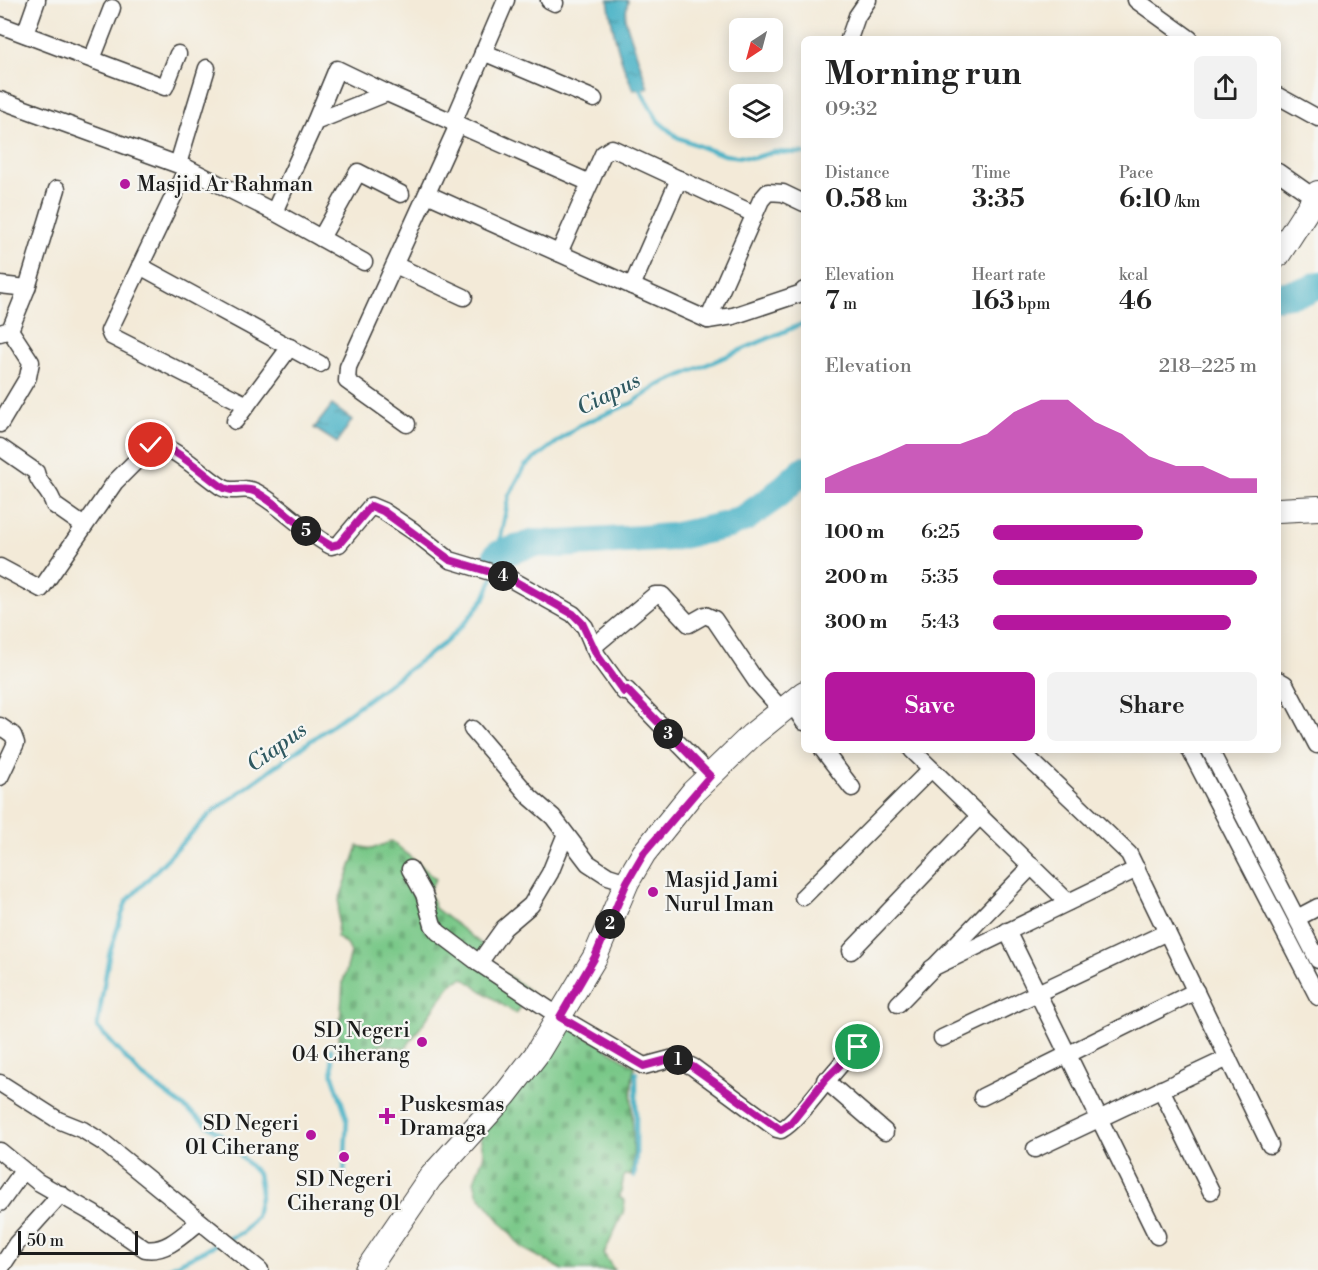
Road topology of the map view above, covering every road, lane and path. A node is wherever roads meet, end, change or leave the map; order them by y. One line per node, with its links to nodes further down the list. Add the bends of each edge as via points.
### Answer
1 (37, 0): 7 (street)
2 (506, 0): 10 (street)
3 (868, 0): 8 (street)
4 (1136, 0): 9 (street)
5 (112, 8): 12 (street)
6 (0, 25): 7 (street)
7 (25, 34): 12 (street)
8 (850, 36)
9 (1186, 36)
10 (483, 52): 16 (street); 20 (street)
11 (178, 54): 12 (street, via 165,87)
12 (92, 59)
13 (207, 68): 21 (street)
14 (387, 93): 19 (street); 19 (street, via 337,69); 20 (street)
15 (1281, 98): 18 (street)
16 (594, 99)
17 (0, 100): 21 (street)
18 (1318, 118)
19 (315, 122): 30 (street)
20 (455, 124): 24 (street); 27 (street)
21 (183, 166): 30 (street); 37 (street)
22 (1281, 174): 28 (street)
23 (679, 179): 24 (street, via 612,148 603,154); 31 (street); 39 (street)
24 (590, 183): 34 (street)
25 (57, 189): 40 (street)
26 (400, 194): 32 (street, via 358,172)
27 (427, 194): 34 (street); 36 (street)
28 (1316, 196): 33 (street)
29 (801, 202): 31 (street, via 783,193 768,192)
30 (274, 212): 32 (street)
31 (754, 214): 43 (street)
32 (321, 238): 35 (street)
33 (1281, 250)
34 (559, 254): 39 (street)
35 (364, 262)
36 (395, 265): 42 (street); 50 (street, via 348,367 346,381)
37 (141, 266): 45 (street); 47 (street, via 109,332 111,336)
38 (0, 285): 40 (street)
39 (632, 286): 43 (street)
40 (27, 288): 44 (street)
41 (801, 293): 43 (street, via 733,316)
42 (464, 297)
43 (708, 320)
44 (5, 331): 49 (street, via 31,362 28,377)
45 (290, 348): 46 (street); 47 (street)
46 (320, 364)
47 (247, 405): 48 (street)
48 (235, 421)
49 (0, 424)
50 (407, 424)
51 (0, 447): 54 (street, via 36,472 38,480 51,491 54,505)
52 (1318, 508): 53 (street)
53 (1281, 510)
54 (84, 526): 55 (street, via 41,589); 56 (street, via 116,482 154,443 230,491 256,491 331,546 339,544 371,506 383,511 450,560 507,577 579,618)
55 (0, 567)
56 (593, 647): 58 (street, via 655,596 662,595 689,624 705,615 714,619 756,681); 68 (street, via 624,692 627,690)
57 (1281, 682): 61 (street)
58 (795, 706): 68 (street)
59 (0, 726): 69 (street, via 16,740)
60 (472, 729): 72 (street, via 530,797 553,817)
61 (1317, 745)
62 (825, 753): 70 (street)
63 (915, 753): 67 (street)
64 (1023, 753): 75 (street, via 1129,854)
65 (1192, 753): 89 (street)
66 (1212, 753): 80 (street)
67 (931, 769): 71 (street); 77 (street)
68 (710, 776): 76 (street, via 667,822)
69 (0, 777)
70 (852, 788)
71 (980, 816): 73 (street); 83 (street)
72 (565, 836): 76 (street, via 588,863); 85 (street, via 531,905 504,928)
73 (1032, 866): 78 (street); 86 (street)
74 (410, 869): 85 (street, via 424,894 433,925)
75 (1137, 869): 78 (street); 82 (street)
76 (627, 882): 91 (street, via 595,957)
77 (803, 897)
78 (1068, 902): 81 (street)
79 (1318, 907): 80 (street)
80 (1297, 918): 84 (street)
81 (1007, 931): 86 (street); 88 (street)
82 (1167, 932): 87 (street); 88 (street)
83 (851, 951)
84 (1318, 960)
85 (479, 963): 91 (street)
86 (932, 968): 90 (street)
87 (1196, 991): 94 (street); 95 (street)
88 (1037, 993): 92 (street); 94 (street)
89 (1318, 996)
90 (898, 1004)
91 (560, 1017): 96 (street, via 644,1066 674,1058 693,1067 781,1130); 112 (street, via 505,1095 430,1178)
92 (942, 1038)
93 (858, 1047): 96 (street)
94 (1068, 1055): 99 (street); 100 (street)
95 (1228, 1058): 98 (street); 102 (street)
96 (825, 1080): 101 (street)
97 (0, 1083): 109 (street, via 58,1120 104,1143)
98 (1161, 1089): 100 (street); 106 (street)
99 (982, 1097)
100 (1099, 1119): 103 (street); 110 (street)
101 (885, 1132)
102 (1270, 1145)
103 (1035, 1149)
104 (0, 1151): 105 (street)
105 (23, 1171): 107 (street); 108 (street)
106 (1211, 1191)
107 (61, 1194): 109 (street, via 135,1244 153,1251); 113 (street, via 17,1243)
108 (0, 1203)
109 (203, 1225): 111 (street)
110 (1157, 1236)
111 (255, 1266)
112 (374, 1267)
113 (0, 1269)

